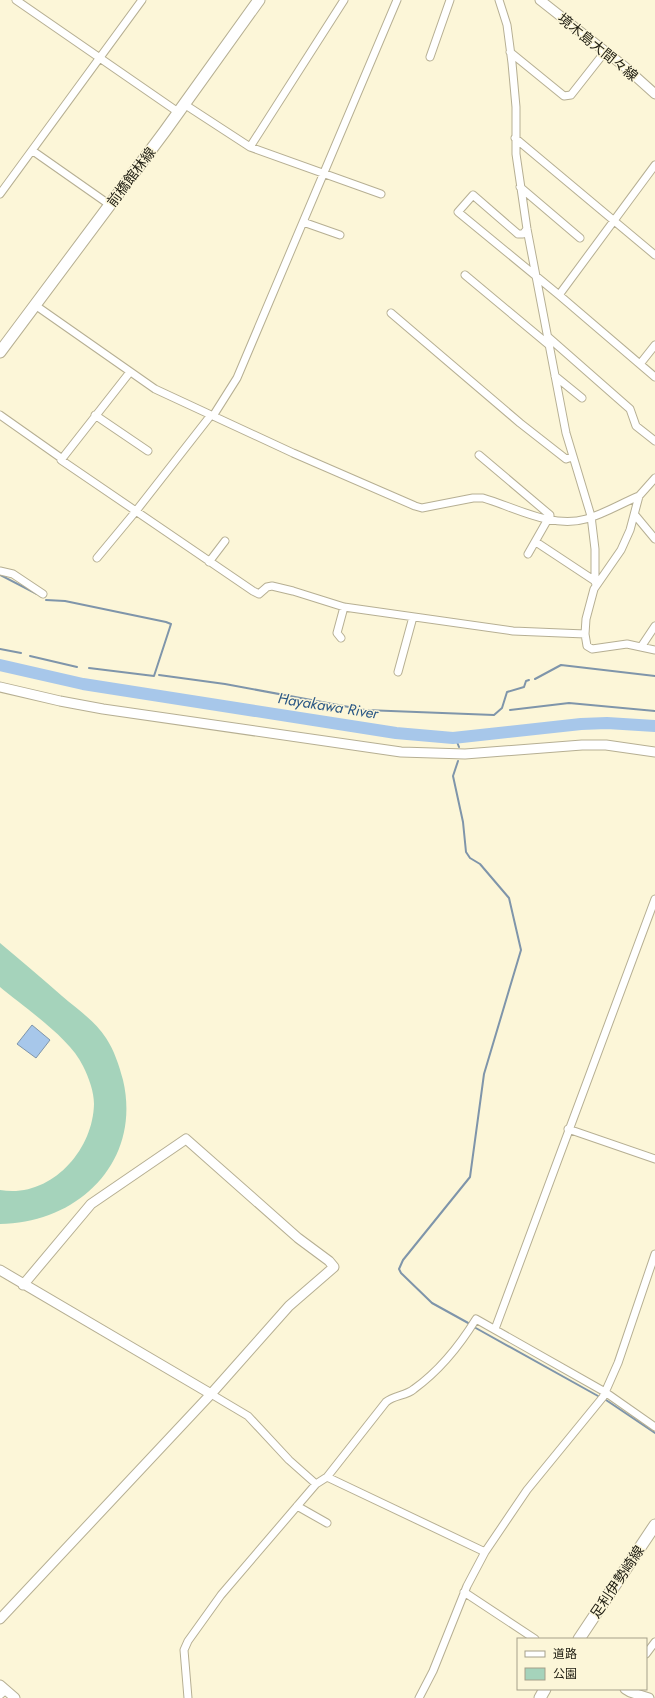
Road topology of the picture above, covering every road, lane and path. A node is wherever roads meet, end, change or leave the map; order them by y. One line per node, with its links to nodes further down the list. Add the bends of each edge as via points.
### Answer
1 (16, 0): 12 (street)
2 (142, 0): 12 (street)
3 (259, 0): 14 (main road, 前橋館林線)
4 (344, 0): 16 (street)
5 (397, 0): 19 (street)
6 (450, 0): 11 (street)
7 (499, 0): 9 (street, via 507,25)
8 (540, 0): 10 (street, 境木島大間々線)
9 (510, 52): 10 (street, via 564,96 571,95); 15 (street, via 516,107)
10 (604, 53): 13 (street, 境木島大間々線, via 625,67)
11 (430, 57)
12 (99, 59): 14 (street); 17 (street)
13 (655, 94)
14 (181, 108): 16 (street); 23 (main road, 前橋館林線)
15 (515, 138): 20 (street); 24 (street)
16 (250, 147): 19 (street)
17 (33, 151): 21 (street); 23 (street)
18 (655, 165): 24 (street)
19 (323, 173): 22 (street); 25 (street)
20 (520, 187): 26 (street); 28 (street)
21 (0, 194)
22 (381, 194)
23 (110, 205): 33 (main road, 前橋館林線)
24 (613, 220): 29 (street); 32 (street)
25 (303, 222): 27 (street); 46 (street, via 237,378)
26 (527, 229): 31 (street); 31 (street, via 523,234 518,234 473,195 458,212)
27 (340, 235)
28 (580, 238)
29 (655, 255)
30 (465, 275): 36 (street)
31 (536, 277): 32 (street); 35 (street)
32 (559, 295): 39 (street)
33 (35, 305): 38 (main road, 前橋館林線); 40 (street)
34 (390, 313): 50 (street, via 520,423 566,459)
35 (547, 337): 36 (street); 47 (street, via 630,409 636,426)
36 (549, 345): 41 (street)
37 (655, 345): 39 (street)
38 (0, 352)
39 (640, 364): 42 (street)
40 (130, 372): 45 (street); 46 (street, via 155,389)
41 (555, 376): 43 (street); 50 (street)
42 (655, 377)
43 (582, 398)
44 (0, 415): 51 (street)
45 (96, 415): 48 (street); 51 (street)
46 (212, 415): 54 (street); 57 (street, via 415,506 422,508 483,498)
47 (655, 441)
48 (148, 452)
49 (479, 455): 57 (street, via 550,515)
50 (572, 457): 56 (street)
51 (61, 458): 54 (street)
52 (655, 478): 53 (street)
53 (639, 496): 55 (street); 56 (street)
54 (136, 511): 62 (street); 63 (street)
55 (635, 515): 58 (street); 65 (street, via 621,550)
56 (591, 516): 57 (street, via 568,522); 65 (street)
57 (549, 519): 60 (street)
58 (655, 539)
59 (225, 541): 63 (street)
60 (536, 542): 61 (street); 65 (street)
61 (528, 554)
62 (97, 558)
63 (209, 562): 67 (street, via 259,594 272,586)
64 (0, 571): 66 (street, via 13,574)
65 (597, 582): 70 (street, via 590,603)
66 (43, 594)
67 (344, 607): 68 (street); 71 (street, via 337,633)
68 (413, 617): 70 (street, via 513,631); 74 (street)
69 (655, 626): 72 (street)
70 (585, 634): 72 (street, via 587,646 592,649 618,644)
71 (341, 638)
72 (641, 647): 73 (street)
73 (655, 650)
74 (398, 672)
75 (0, 687): 76 (street, via 103,708 394,751 465,754 606,745)
76 (655, 752)
77 (655, 899): 78 (street)
78 (568, 1129): 79 (street); 83 (street)
79 (655, 1159)
80 (655, 1254): 84 (street, via 618,1363)
81 (0, 1270): 82 (street)
82 (23, 1284): 85 (street); 85 (street, via 90,1204 182,1140 188,1140 334,1267 289,1306)
83 (495, 1329): 84 (street); 87 (street, via 476,1319 439,1367 413,1390 386,1402)
84 (605, 1392): 86 (street); 92 (street, via 527,1490)
85 (211, 1394): 88 (street, via 248,1416 289,1460); 94 (street)
86 (655, 1426)
87 (327, 1476): 88 (street); 92 (street)
88 (316, 1484): 89 (street)
89 (297, 1506): 90 (street); 102 (street, via 221,1595 188,1641 184,1650)
90 (327, 1523)
91 (655, 1525): 96 (main road, 足利伊勢崎線)
92 (485, 1552): 93 (street)
93 (464, 1592): 95 (street); 103 (street, via 433,1671)
94 (0, 1619)
95 (533, 1638)
96 (580, 1638)
97 (655, 1642): 98 (street)
98 (647, 1653)
99 (2, 1690): 101 (street)
100 (629, 1690): 104 (street)
101 (15, 1698)
102 (188, 1698)
103 (419, 1698)
104 (648, 1698)

